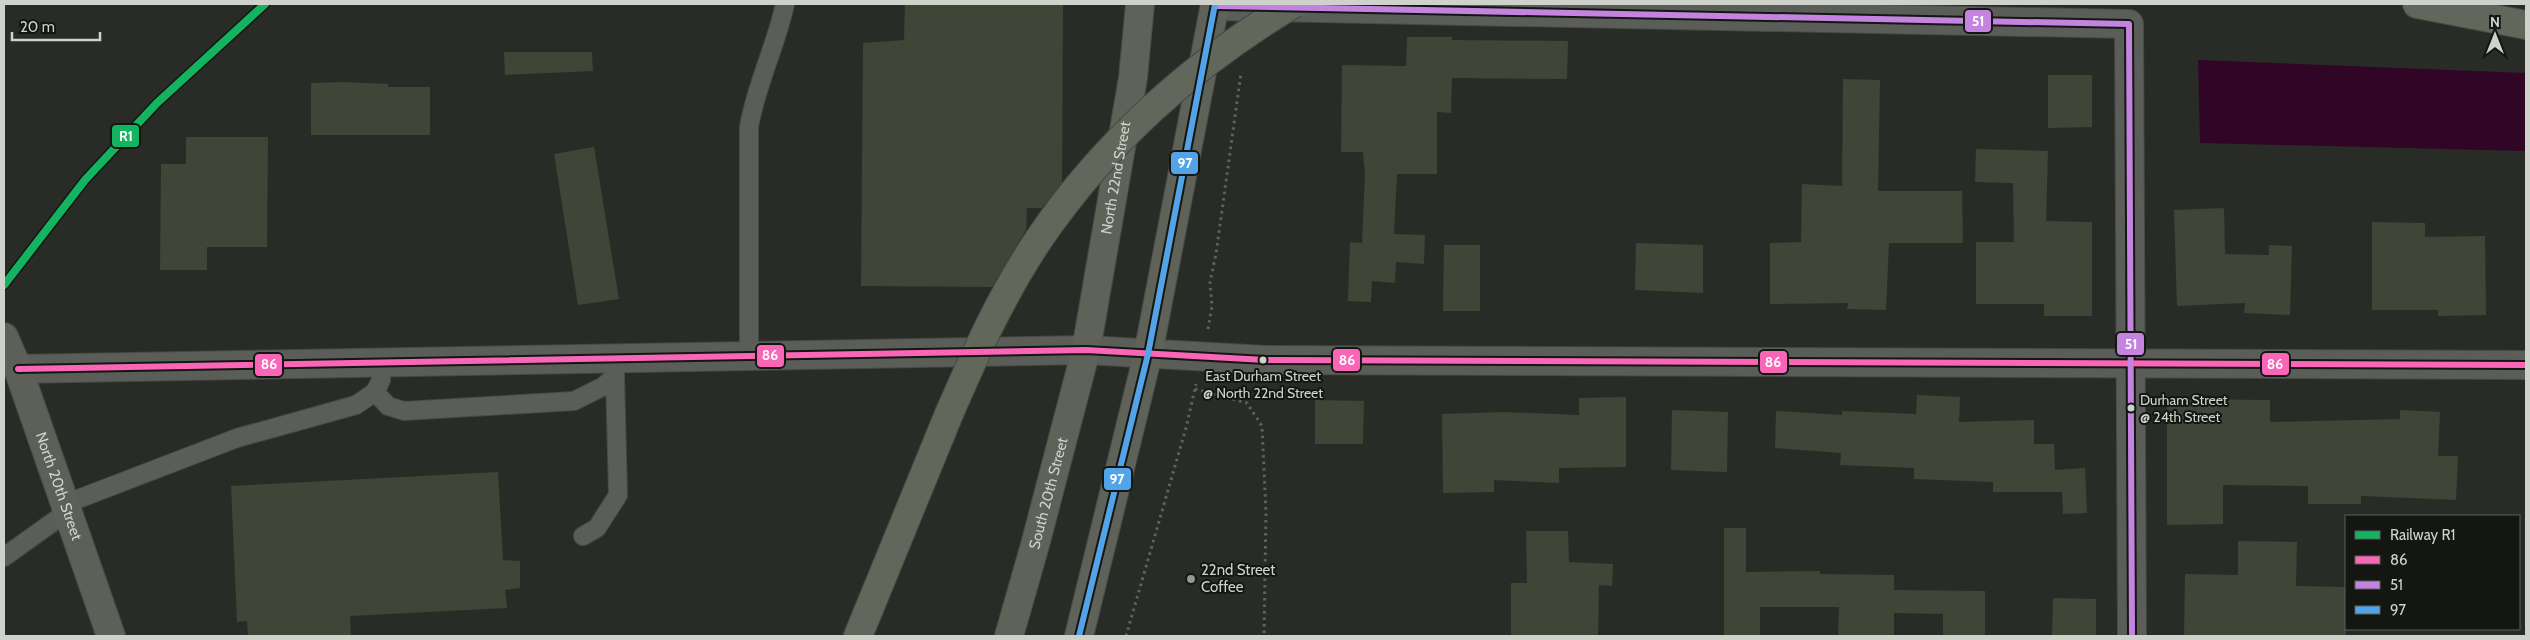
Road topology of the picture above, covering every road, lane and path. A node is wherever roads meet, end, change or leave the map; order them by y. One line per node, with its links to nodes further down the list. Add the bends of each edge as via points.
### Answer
1 (785, 4): 11 (lane, via 749,127)
2 (1140, 4): 9 (main road, North 22nd Street, via 1133,78)
3 (1293, 4): 24 (highway, bridge, via 1258,25 1186,79 1130,130 1074,193 1040,239 988,326)
4 (2417, 4): 6 (highway)
5 (1215, 5): 10 (main road); 14 (street, via 2129,24)
6 (2526, 25)
7 (1242, 67): 12 (path, via 1210,282 1211,313)
8 (4, 337): 17 (street, North 20th Street)
9 (1086, 350): 10 (street); 11 (street); 25 (main road, South 20th Street)
10 (1148, 354): 12 (street); 26 (main road)
11 (748, 356): 16 (street)
12 (1201, 358): 14 (street); 18 (path)
13 (382, 362): 16 (street); 17 (street); 19 (lane, via 381,380)
14 (2130, 363): 15 (street); 29 (street)
15 (2526, 366)
16 (615, 367): 19 (lane, via 604,386 574,402 404,411 388,406); 21 (lane, via 618,495 597,528)
17 (18, 369): 20 (street, North 20th Street)
18 (1195, 389): 27 (path); 28 (path, via 1247,403 1262,426 1266,513)
19 (375, 392): 20 (lane, via 356,405 237,438)
20 (66, 508): 22 (lane); 23 (street, North 20th Street)
21 (583, 536)
22 (4, 557)
23 (111, 636)
24 (858, 636)
25 (1009, 636)
26 (1079, 636)
27 (1126, 636)
28 (1264, 636)
29 (2132, 636)

